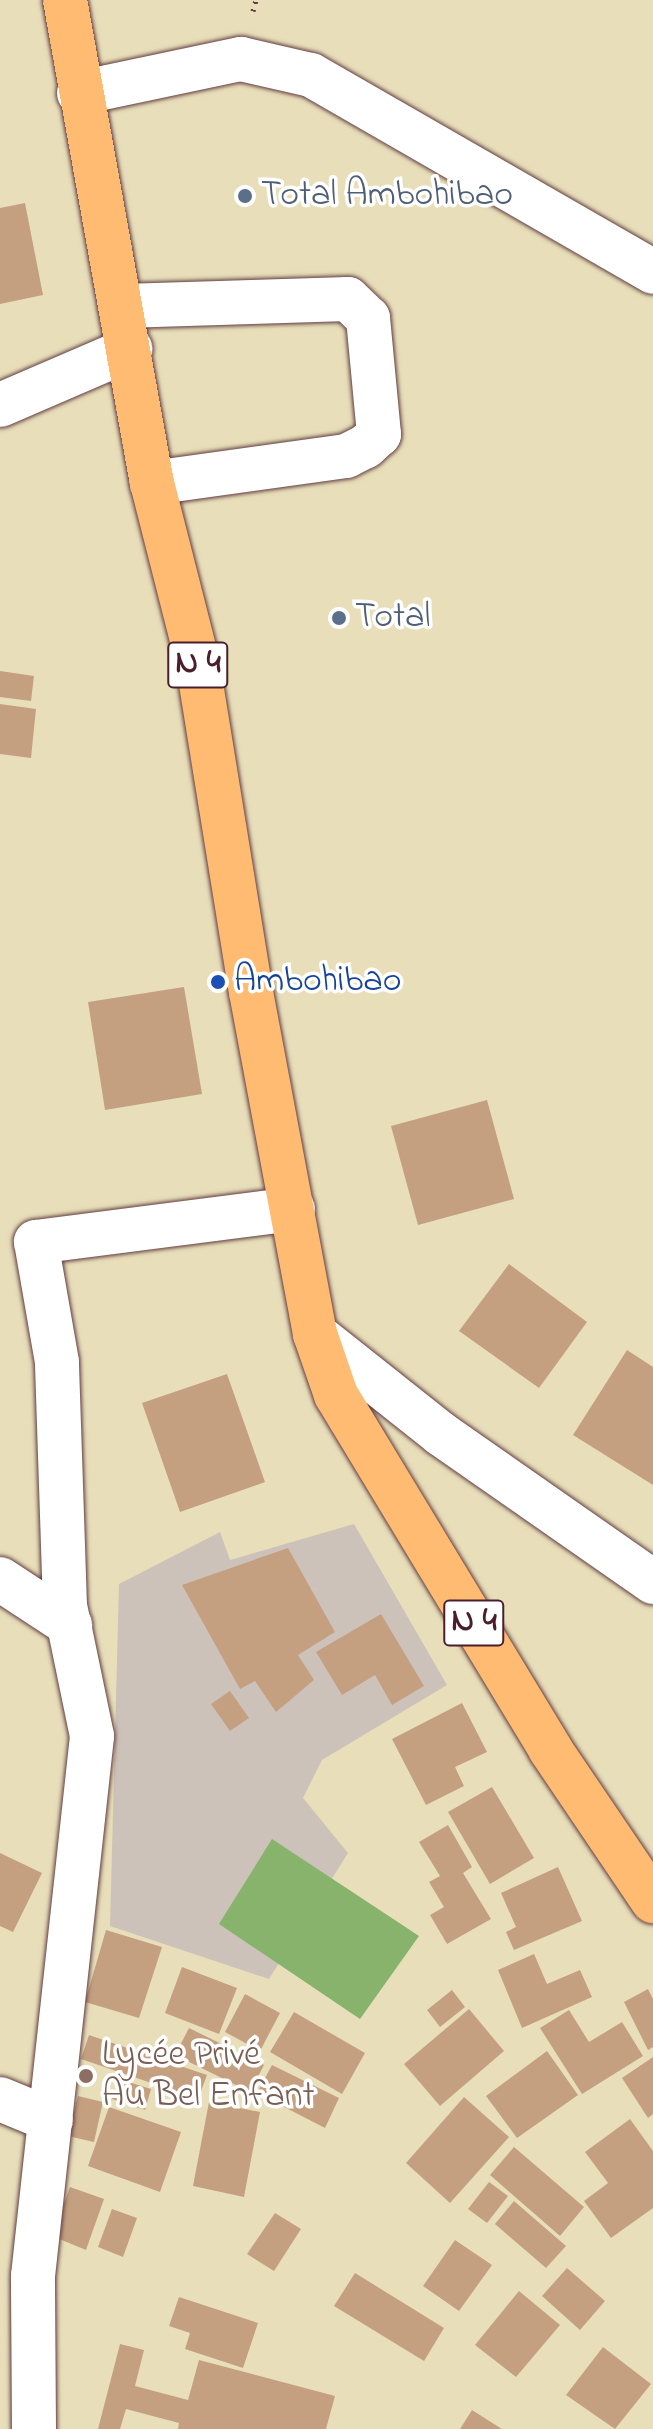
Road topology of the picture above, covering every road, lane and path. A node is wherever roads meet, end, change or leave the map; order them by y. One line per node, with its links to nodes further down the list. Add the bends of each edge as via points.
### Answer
1 (65, 0): 2 (main road, N 4)
2 (79, 93): 3 (street, via 241,59 311,75); 4 (main road, N 4)
3 (653, 272)
4 (123, 306): 5 (main road, N 4); 7 (street, via 348,299 368,318 379,434 366,446 346,456)
5 (130, 349): 6 (street); 7 (main road, N 4)
6 (0, 405)
7 (152, 483): 8 (main road, N 4, via 197,659 251,992)
8 (293, 1209): 9 (main road, N 4); 12 (street, via 36,1242 57,1362)
9 (315, 1334): 11 (street, via 441,1434); 13 (main road, N 4, via 336,1395 550,1749)
10 (0, 1579): 12 (street)
11 (653, 1582)
12 (70, 1625): 15 (street, via 92,1736)
13 (653, 1901)
14 (0, 2099): 15 (street)
15 (51, 2120): 16 (street, via 33,2276)
16 (34, 2429)

